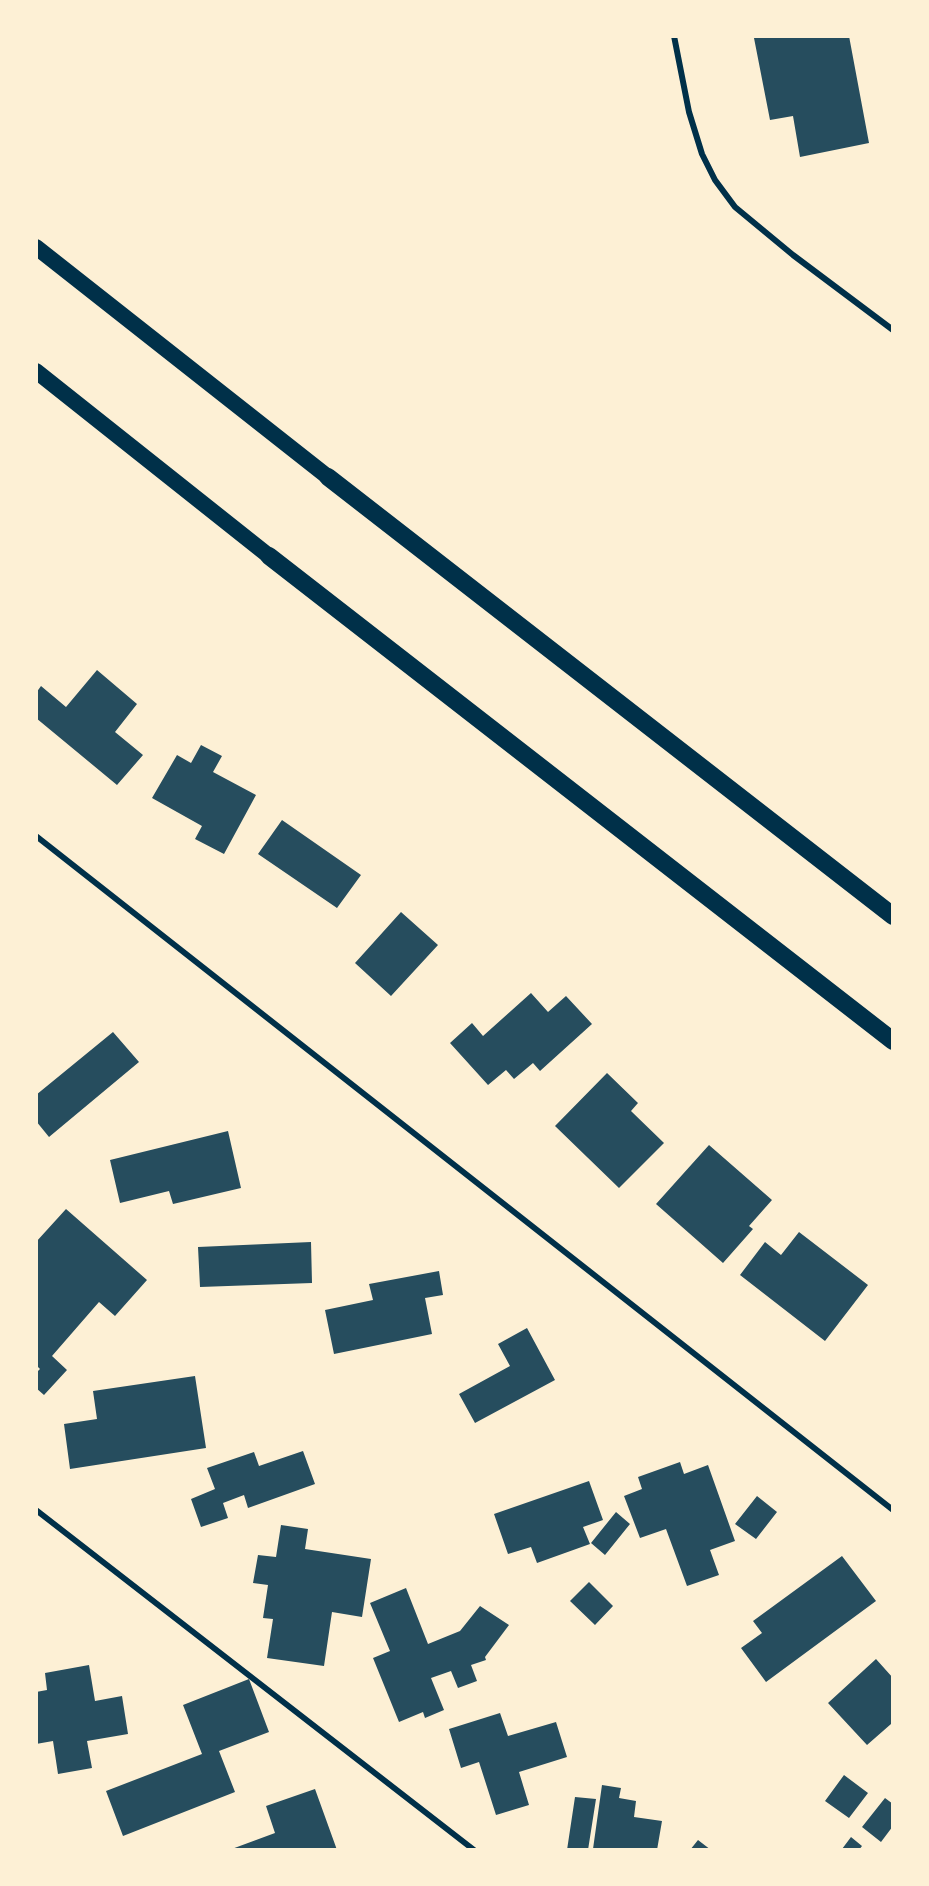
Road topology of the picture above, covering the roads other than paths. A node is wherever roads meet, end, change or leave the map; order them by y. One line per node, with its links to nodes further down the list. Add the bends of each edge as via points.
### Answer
1 (674, 36): 3 (street, via 689,112 702,154 721,189 735,207)
2 (36, 248): 5 (highway)
3 (893, 330)
4 (36, 371): 6 (highway)
5 (328, 477): 8 (highway)
6 (269, 556): 9 (highway)
7 (36, 836): 11 (street)
8 (893, 916)
9 (893, 1041)
10 (36, 1510): 12 (street)
11 (893, 1510)
12 (474, 1850)

